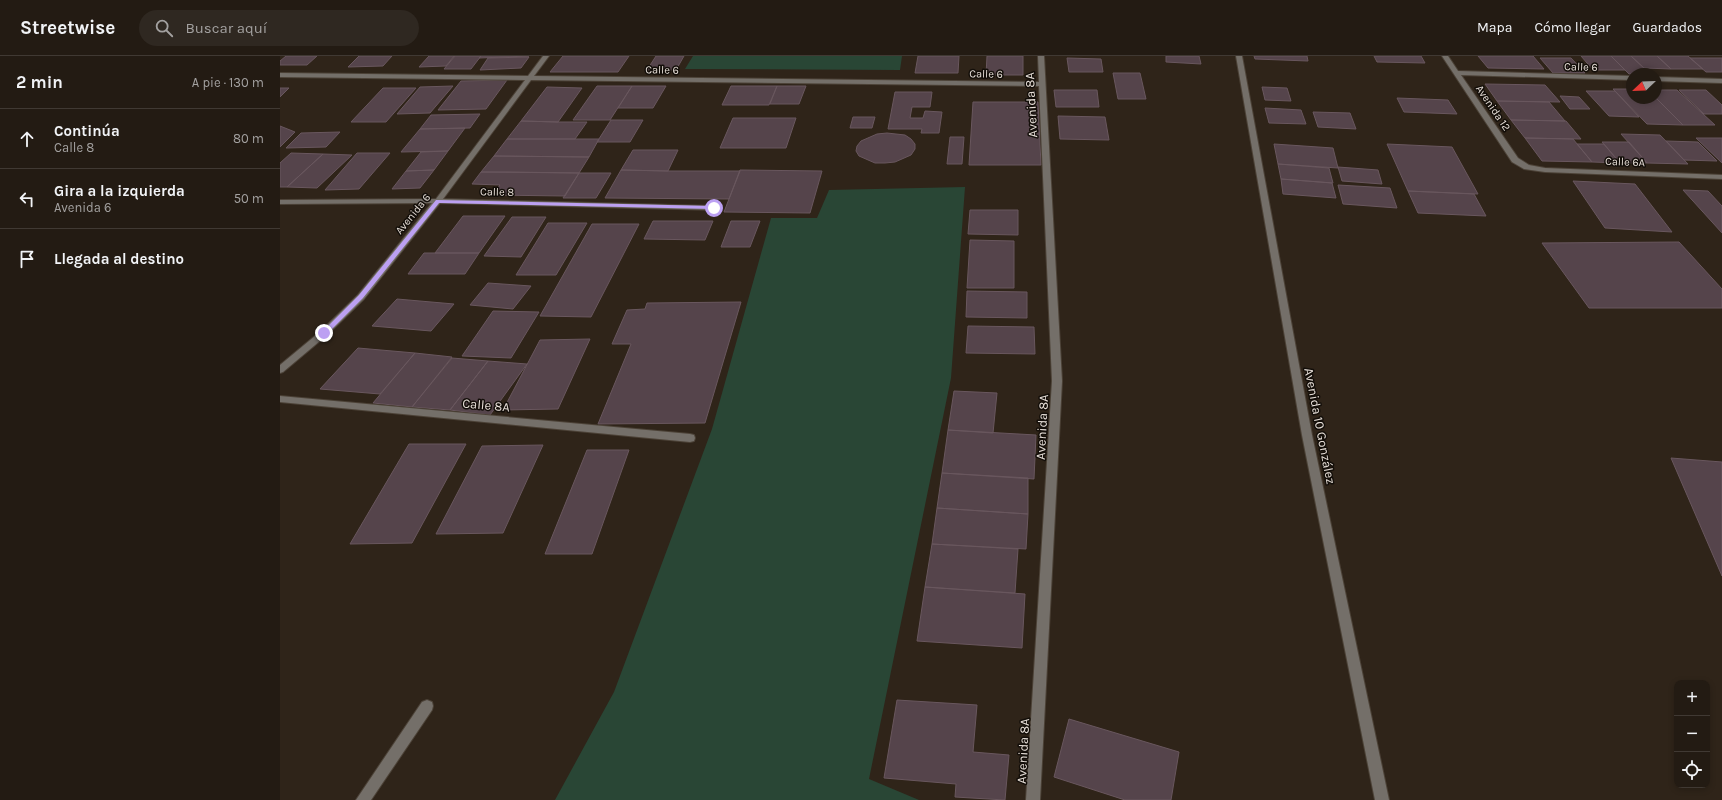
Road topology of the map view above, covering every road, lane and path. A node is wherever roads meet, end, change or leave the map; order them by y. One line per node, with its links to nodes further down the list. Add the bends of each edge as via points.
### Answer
1 (546, 56): 7 (street, Avenida 6)
2 (1041, 56): 11 (street, Avenida 8A)
3 (1239, 56): 23 (street, Avenida 10 González, via 1307,435)
4 (1446, 56): 5 (street, Avenida 12)
5 (1457, 73): 8 (street, Calle 6); 12 (street, Avenida 12, via 1516,160)
6 (280, 75): 7 (street, Calle 6)
7 (530, 77): 11 (street, Calle 6); 14 (street, Avenida 6)
8 (1626, 78)
9 (1662, 79): 10 (street)
10 (1722, 81)
11 (1043, 84): 22 (street, Avenida 8A, via 1057,381)
12 (1527, 167): 13 (street, Calle 6A, via 1545,170)
13 (1722, 176)
14 (438, 201): 15 (street, Calle 8); 16 (street, Calle 8); 17 (street, Avenida 6, via 361,297)
15 (280, 202)
16 (714, 208)
17 (280, 370)
18 (280, 399): 19 (street, Calle 8A)
19 (690, 438)
20 (427, 706): 21 (street)
21 (363, 800)
22 (1033, 800)
23 (1382, 800)

